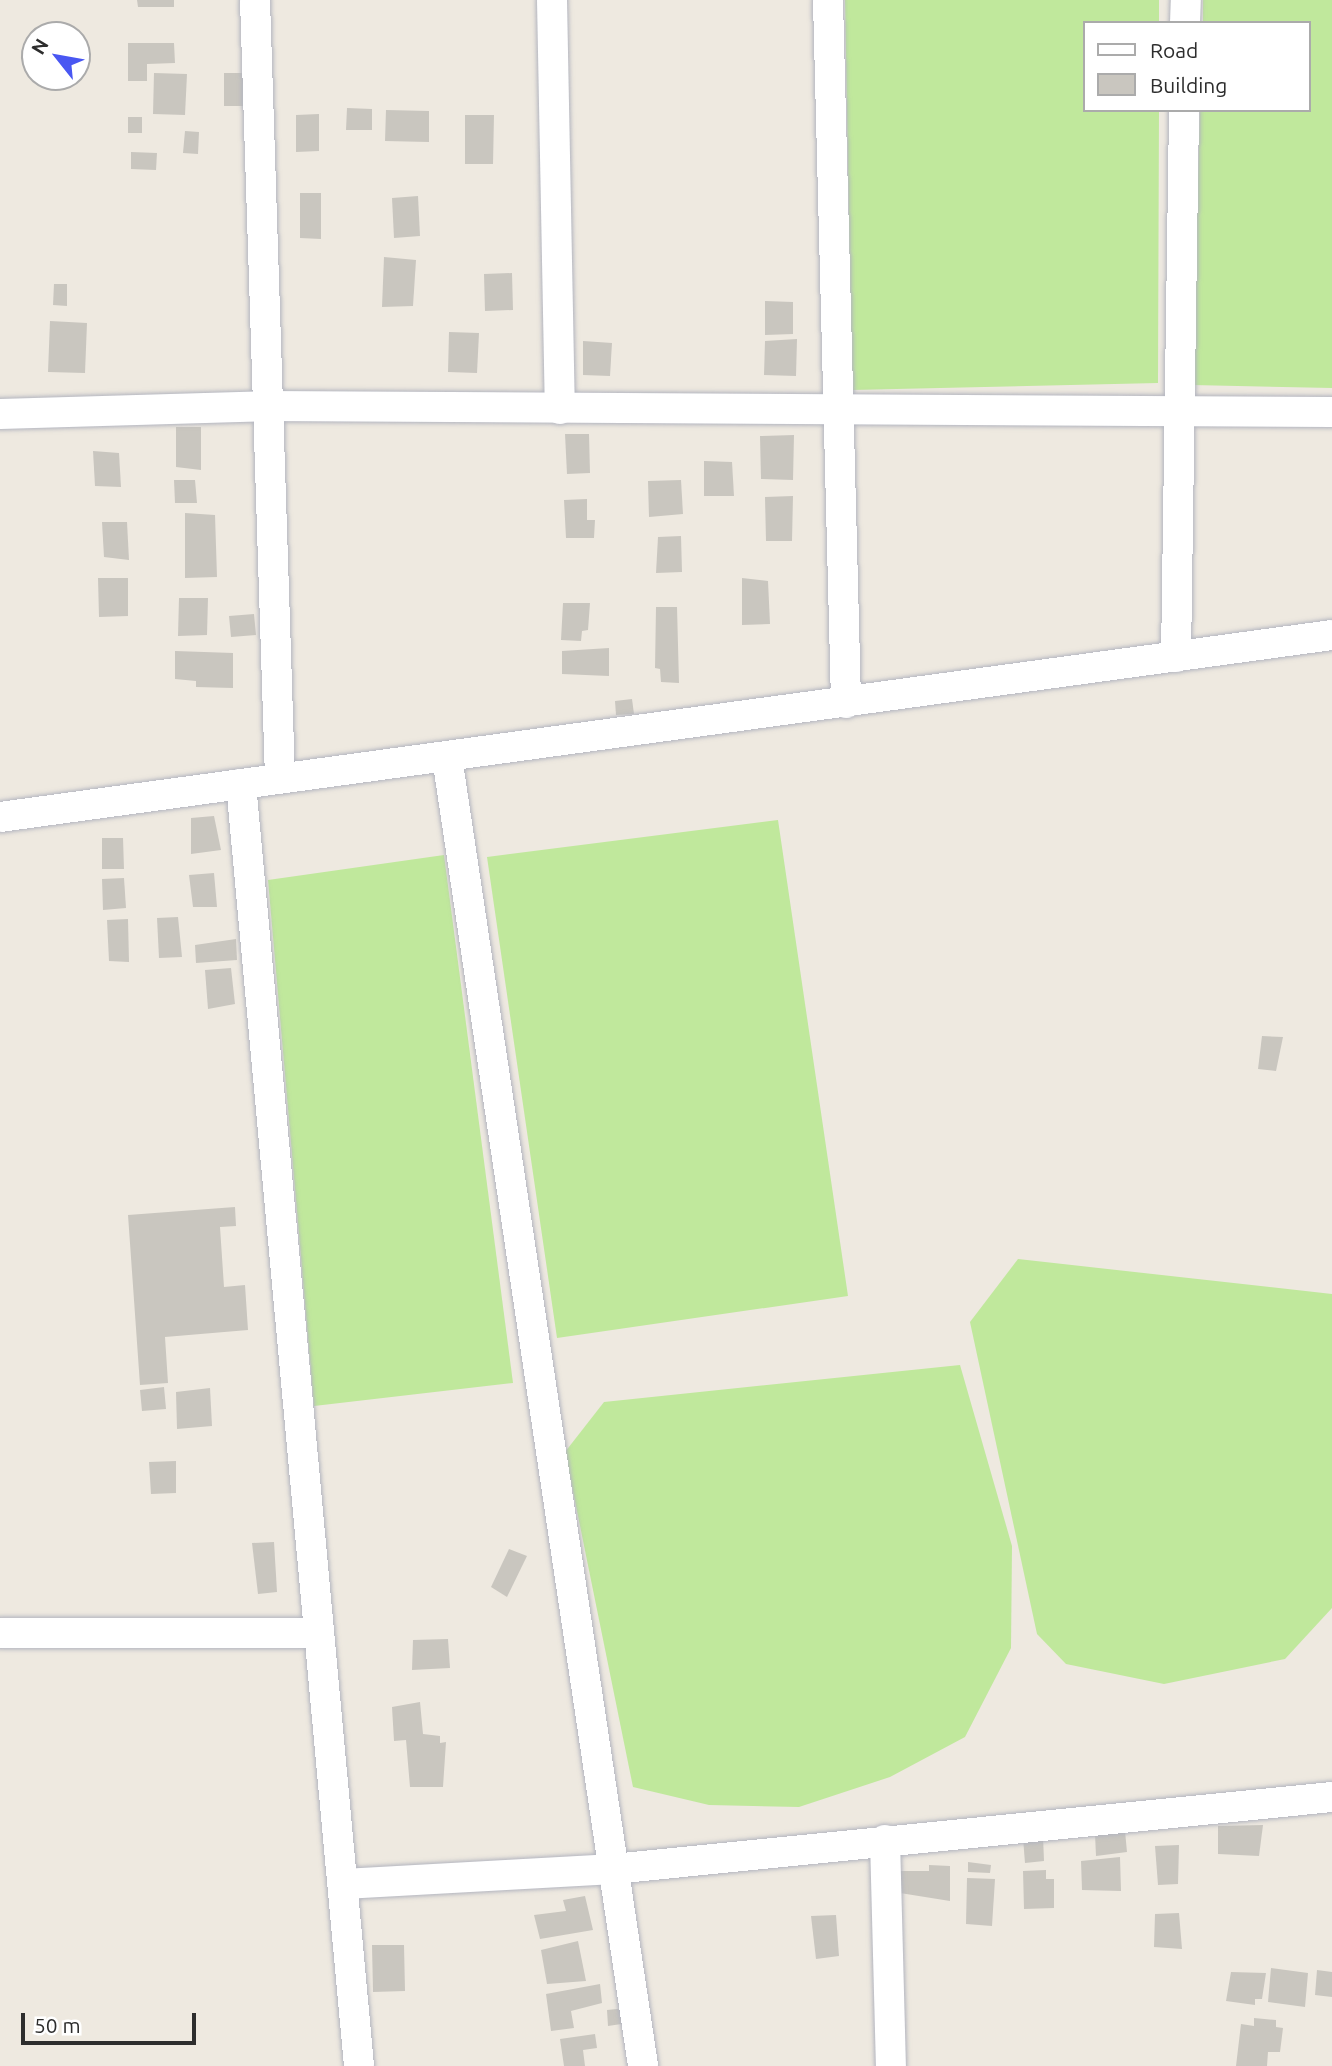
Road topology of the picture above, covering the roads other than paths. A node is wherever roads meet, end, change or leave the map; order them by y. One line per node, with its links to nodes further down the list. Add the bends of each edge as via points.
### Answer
1 (255, 0): 7 (street)
2 (552, 0): 9 (street)
3 (828, 0): 8 (street)
4 (1186, 0): 5 (street)
5 (1185, 21)
6 (1184, 112): 10 (street)
7 (265, 407): 9 (street); 12 (street); 17 (street)
8 (836, 407): 9 (street); 10 (street); 15 (street)
9 (560, 409)
10 (1177, 410): 11 (street); 14 (street)
11 (1332, 412)
12 (0, 414)
13 (1332, 635): 14 (street)
14 (1176, 657): 15 (street)
15 (846, 703): 16 (street)
16 (447, 757): 17 (street); 24 (street)
17 (280, 779): 18 (street)
18 (242, 784): 19 (street); 21 (street)
19 (0, 817)
20 (0, 1633): 21 (street)
21 (316, 1633): 25 (street)
22 (1332, 1797): 23 (street)
23 (885, 1840): 24 (street); 28 (street)
24 (613, 1869): 25 (street); 27 (street)
25 (345, 1884): 26 (street)
26 (359, 2066)
27 (643, 2066)
28 (891, 2066)

